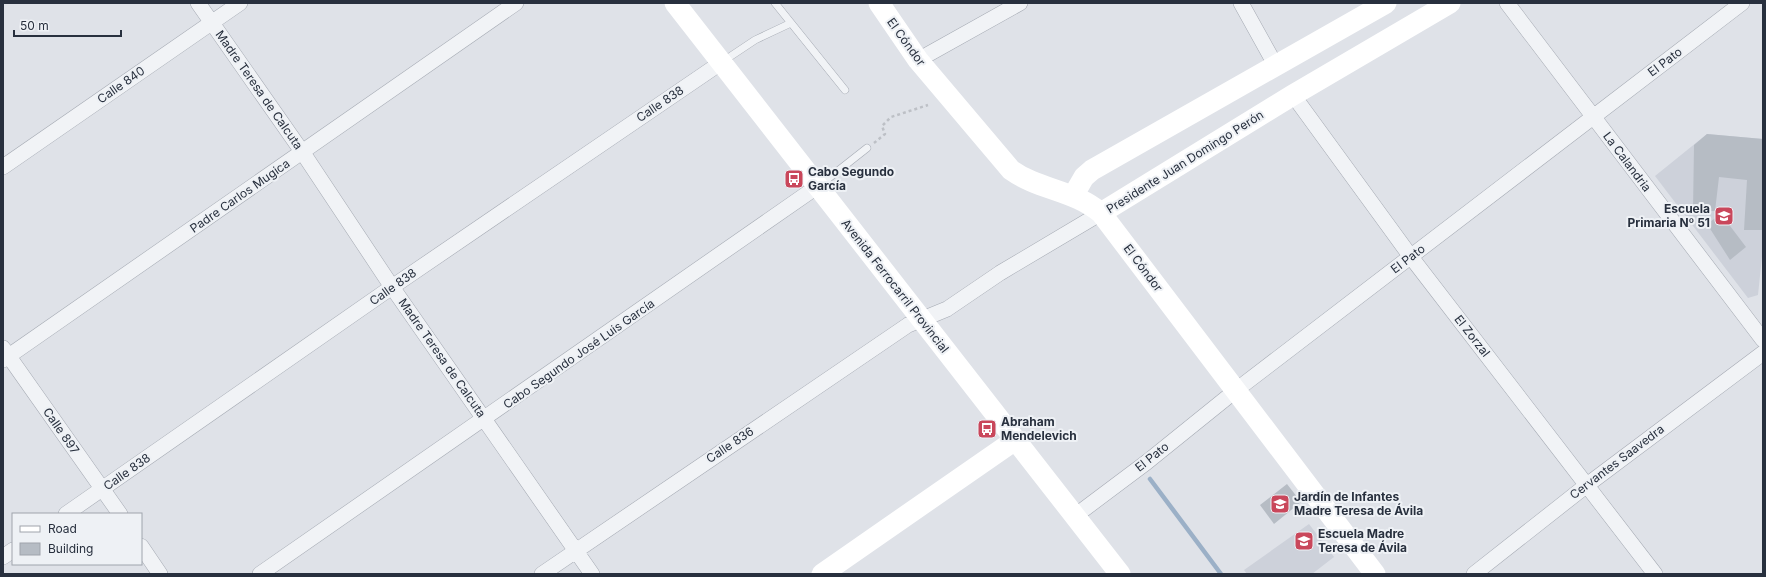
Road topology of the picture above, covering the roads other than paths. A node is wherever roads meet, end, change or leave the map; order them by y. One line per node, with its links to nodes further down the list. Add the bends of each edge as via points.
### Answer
1 (198, 3): 13 (street, Madre Teresa de Calcuta)
2 (240, 3): 13 (street, Calle 840)
3 (516, 3): 22 (street, Padre Carlos Mugica)
4 (676, 3): 16 (main road, Avenida Ferrocarril Provincial)
5 (775, 3): 14 (lane)
6 (879, 3): 15 (main road, El Cóndor)
7 (1020, 3): 15 (street)
8 (1241, 3): 17 (street)
9 (1386, 3): 17 (main road)
10 (1450, 3): 19 (main road, Presidente Juan Domingo Perón)
11 (1507, 3): 20 (street, La Calandria)
12 (1742, 3): 20 (street, El Pato)
13 (212, 23): 22 (street, Madre Teresa de Calcuta); 23 (street, Calle 840)
14 (791, 23): 16 (lane, via 755,40); 18 (lane)
15 (918, 60): 25 (main road, El Cóndor, via 1010,170 1021,177)
16 (722, 62): 24 (main road, Avenida Ferrocarril Provincial); 28 (street, Calle 838)
17 (1276, 66): 25 (main road, via 1092,170 1084,177)
18 (846, 90)
19 (1293, 95): 26 (main road, Presidente Juan Domingo Perón); 27 (street, El Zorzal)
20 (1592, 117): 27 (street, El Pato); 30 (street, La Calandria)
21 (867, 148): 24 (lane)
22 (303, 153): 28 (street, Madre Teresa de Calcuta); 32 (street, Padre Carlos Mugica)
23 (3, 167)
24 (818, 186): 29 (main road, Avenida Ferrocarril Provincial); 34 (street, Cabo Segundo José Luis García)
25 (1073, 196): 26 (main road, El Cóndor, via 1091,204)
26 (1102, 213): 29 (street, Presidente Juan Domingo Perón, via 1000,273 947,309); 33 (main road, El Cóndor)
27 (1411, 258): 33 (street, El Pato); 36 (street, El Zorzal)
28 (392, 287): 34 (street, Madre Teresa de Calcuta); 37 (street, Calle 838)
29 (921, 319): 35 (main road, Avenida Ferrocarril Provincial); 42 (street, Calle 836, via 908,325)
30 (1763, 340)
31 (1763, 353): 36 (street, Cervantes Saavedra)
32 (5, 354): 37 (street, Calle 897)
33 (1235, 391): 40 (street, El Pato); 51 (main road, El Cóndor)
34 (485, 420): 42 (street, Madre Teresa de Calcuta); 47 (street, Cabo Segundo José Luis García)
35 (1015, 440): 40 (main road, Avenida Ferrocarril Provincial); 50 (main road)
36 (1587, 485): 52 (street, Cervantes Saavedra); 53 (street, El Zorzal)
37 (102, 489): 38 (street, Calle 838); 39 (street, Calle 897)
38 (67, 513)
39 (119, 513)
40 (1075, 516): 45 (main road, Avenida Ferrocarril Provincial)
41 (142, 547): 46 (street)
42 (576, 550): 48 (street, Calle 836); 49 (street, Madre Teresa de Calcuta)
43 (12, 551): 44 (street)
44 (3, 557)
45 (1115, 573)
46 (160, 574)
47 (260, 574)
48 (542, 574)
49 (592, 574)
50 (822, 574)
51 (1375, 574)
52 (1474, 574)
53 (1655, 574)

